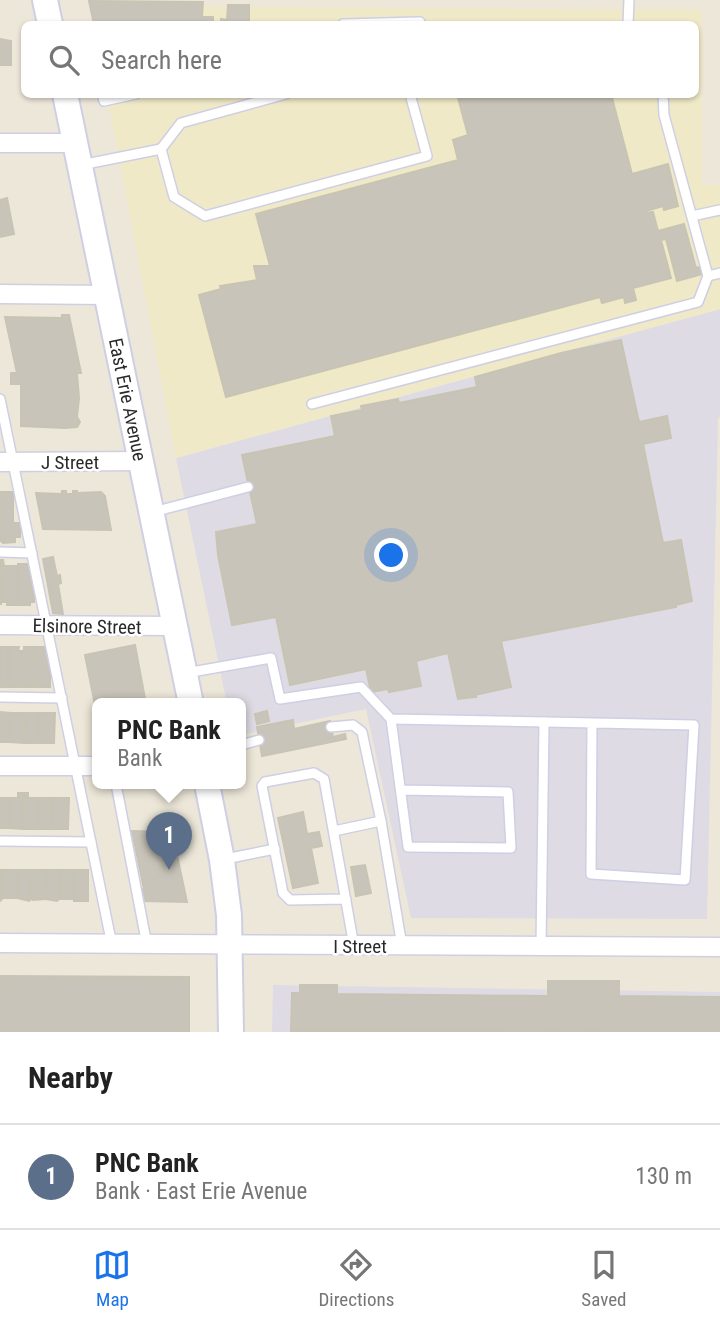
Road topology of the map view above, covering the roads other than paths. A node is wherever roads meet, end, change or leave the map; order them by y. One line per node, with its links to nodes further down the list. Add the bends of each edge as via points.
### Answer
1 (46, 0): 3 (main road)
2 (629, 0): 4 (lane)
3 (50, 21)
4 (628, 21)
5 (66, 98): 11 (main road, East Erie Avenue)
6 (271, 98): 10 (lane, via 180,123)
7 (411, 98): 10 (lane, via 427,156 205,216 174,197)
8 (663, 98): 13 (lane)
9 (0, 143): 11 (street)
10 (161, 149): 11 (lane)
11 (77, 154): 17 (main road, East Erie Avenue)
12 (720, 211): 13 (lane)
13 (692, 216): 15 (lane)
14 (720, 273): 15 (lane)
15 (708, 276): 19 (lane, via 698,302)
16 (0, 294): 17 (street)
17 (107, 295): 20 (main road, East Erie Avenue)
18 (0, 399): 21 (lane)
19 (312, 404)
20 (141, 461): 21 (street, J Street); 23 (main road, East Erie Avenue)
21 (7, 462): 25 (lane)
22 (248, 487): 23 (lane)
23 (151, 512): 28 (main road, East Erie Avenue)
24 (0, 552): 25 (lane)
25 (32, 553): 27 (lane)
26 (0, 625): 27 (street, Elsinore Street)
27 (47, 625): 28 (street, Elsinore Street); 31 (lane)
28 (175, 626): 29 (main road, East Erie Avenue)
29 (184, 673): 32 (main road, East Erie Avenue); 33 (lane, via 271,658 280,699 361,687)
30 (0, 697): 31 (lane)
31 (62, 698): 40 (lane)
32 (190, 698)
33 (391, 719): 34 (lane); 44 (lane)
34 (544, 722): 35 (lane); 58 (lane)
35 (592, 723): 35 (lane, via 694,725 685,880 591,874)
36 (331, 727): 45 (lane, via 353,725 362,732)
37 (259, 740): 38 (lane)
38 (246, 744)
39 (0, 766): 40 (street)
40 (76, 766): 41 (street); 48 (lane)
41 (92, 766)
42 (117, 789): 54 (lane)
43 (208, 789): 50 (main road)
44 (401, 790): 44 (lane, via 408,846 511,848 508,792)
45 (381, 821): 46 (lane); 57 (lane)
46 (334, 831): 49 (lane, via 324,779 314,773 265,782 262,786); 51 (lane)
47 (0, 841): 48 (lane)
48 (91, 842): 53 (lane)
49 (275, 849): 50 (lane); 51 (lane, via 283,893 290,900)
50 (222, 860): 55 (main road)
51 (346, 899): 56 (lane)
52 (0, 943): 53 (street, I Street)
53 (112, 945): 54 (street, I Street)
54 (147, 945): 55 (street, I Street)
55 (231, 946): 56 (street, I Street); 60 (main road)
56 (354, 946): 57 (street, I Street)
57 (402, 946): 58 (street, I Street)
58 (541, 947): 59 (street, I Street)
59 (720, 947)
60 (231, 1032)

